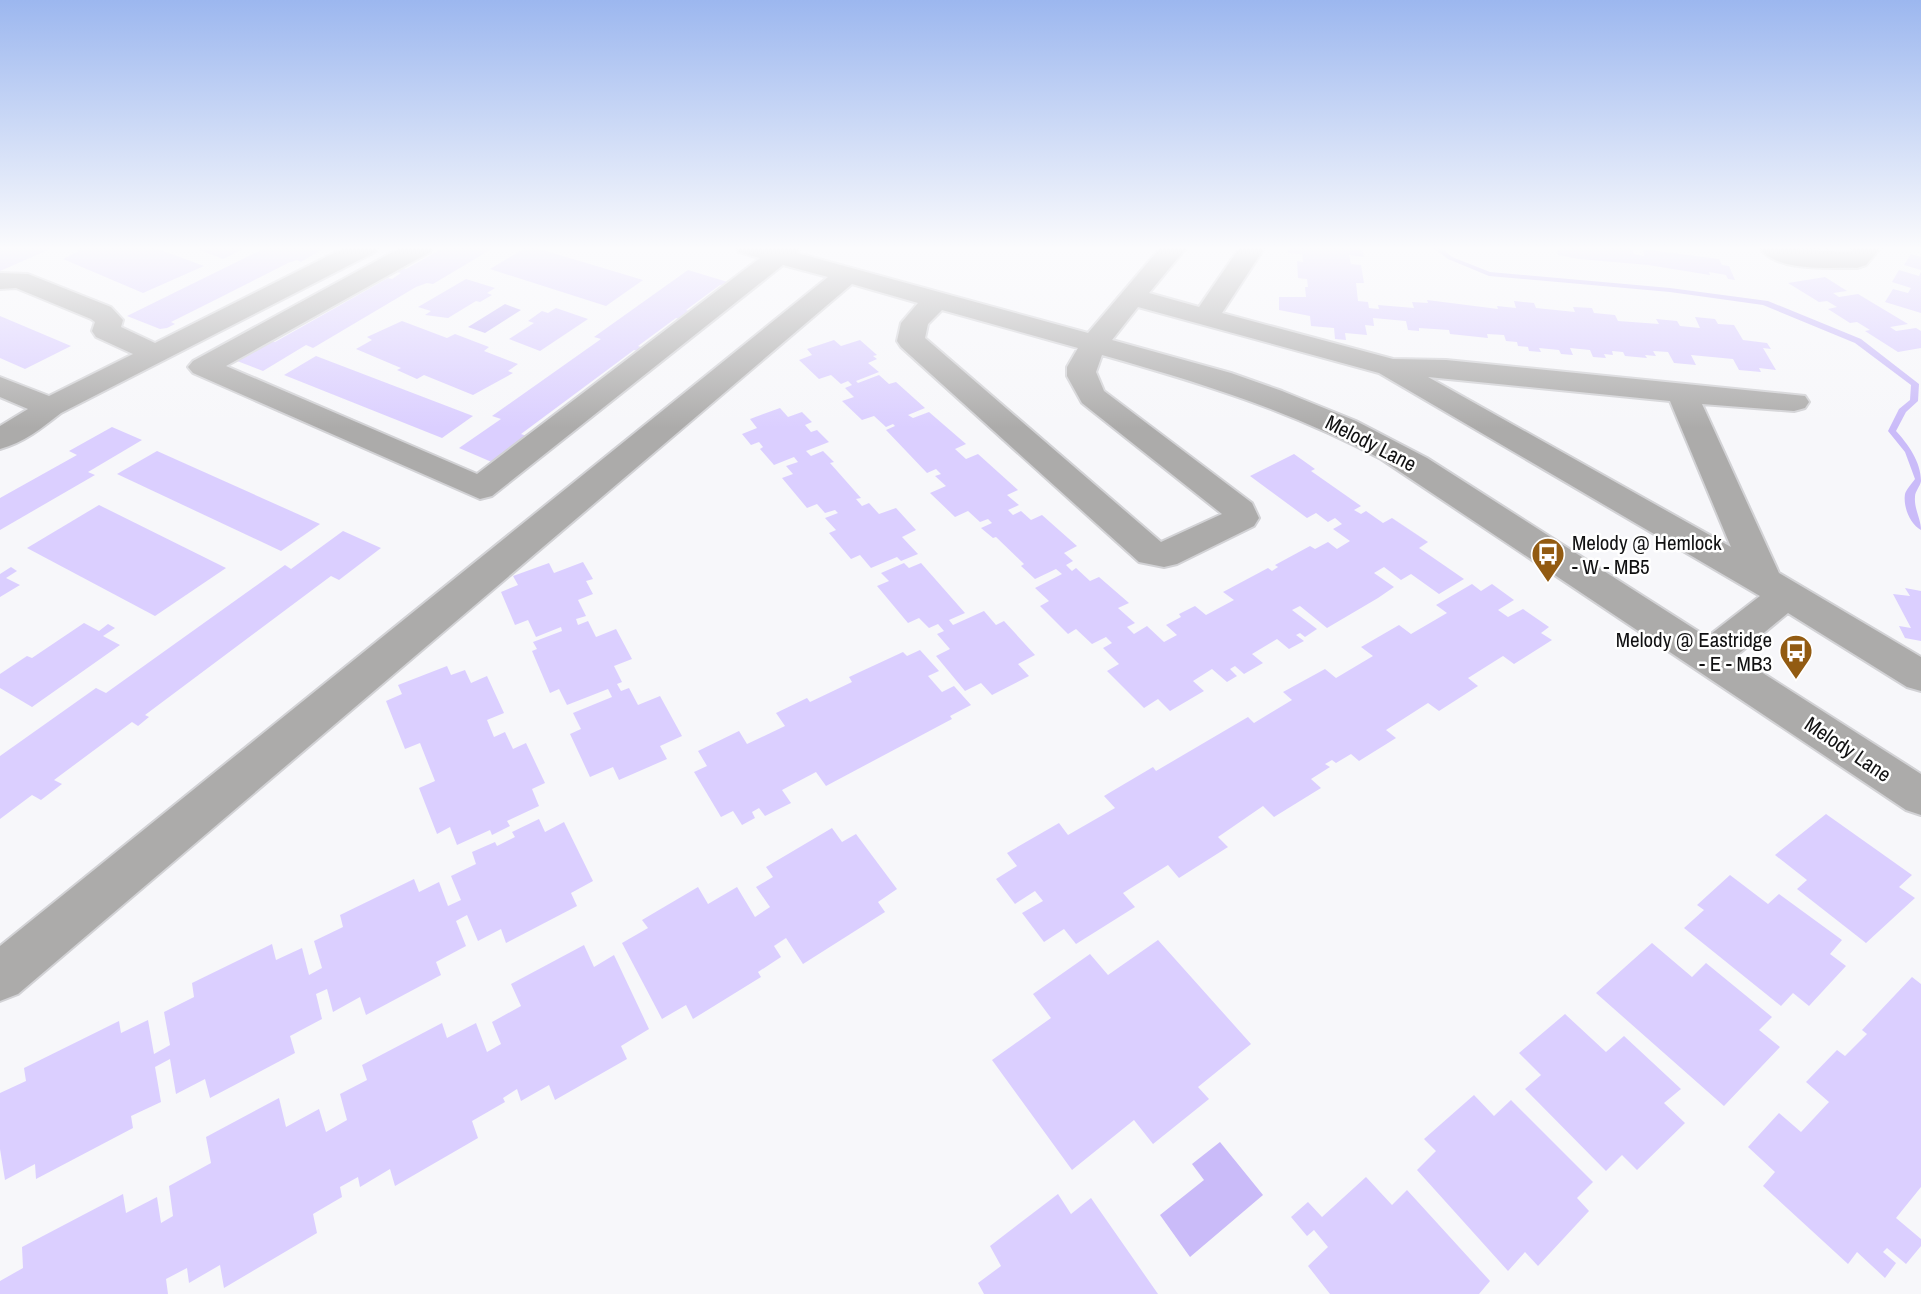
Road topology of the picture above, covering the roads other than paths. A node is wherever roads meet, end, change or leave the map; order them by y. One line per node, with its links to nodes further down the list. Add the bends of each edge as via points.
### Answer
1 (87, 307): 13 (street, via 109,320 106,331)
2 (249, 307): 13 (street)
3 (311, 307): 4 (street, via 203,367 480,488)
4 (702, 307)
5 (808, 307): 24 (street)
6 (929, 307): 12 (street, via 912,324 911,341 1152,553 1164,555 1242,518 1240,511 1093,397 1082,380 1082,366)
7 (964, 307): 12 (street, Melody Lane)
8 (1125, 307): 12 (street)
9 (1171, 307): 11 (street)
10 (1212, 307): 11 (street)
11 (1206, 316): 14 (street)
12 (1095, 344): 21 (street, Melody Lane, via 1246,387 1365,436)
13 (155, 353): 18 (street)
14 (1389, 367): 16 (street); 20 (street)
15 (0, 386): 18 (street)
16 (1682, 393): 17 (street); 20 (street)
17 (1794, 402)
18 (50, 407): 19 (street)
19 (0, 439)
20 (1775, 588): 21 (street); 22 (street)
21 (1709, 657): 23 (street, Melody Lane)
22 (1921, 676)
23 (1921, 797)
24 (0, 977)

